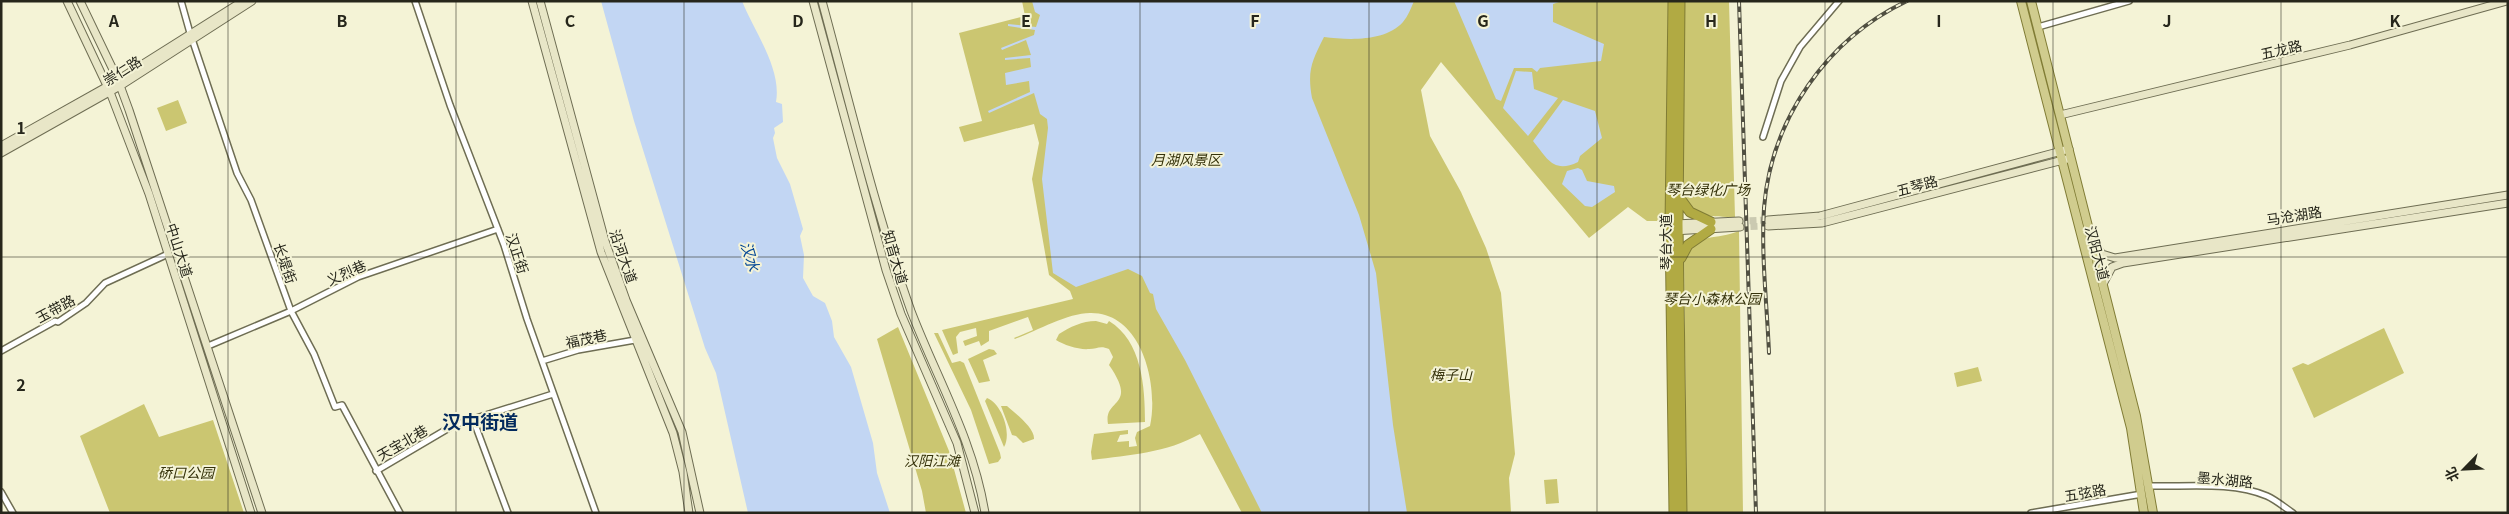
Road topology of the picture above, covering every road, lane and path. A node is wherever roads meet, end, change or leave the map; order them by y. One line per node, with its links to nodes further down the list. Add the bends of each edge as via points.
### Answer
1 (67, 1): 21 (main road, 中山大道)
2 (80, 1): 20 (main road, 中山大道)
3 (181, 1): 19 (street, 长堤街)
4 (243, 1): 19 (main road, 崇仁路)
5 (252, 1): 19 (main road, 崇仁路)
6 (415, 1): 36 (street, 汉正街)
7 (532, 1): 42 (main road, 沿河大道, via 601,252)
8 (540, 1): 59 (main road, 沿河大道, via 606,241 626,300 682,432)
9 (813, 1): 60 (main road, 知音大道, via 888,278 957,443)
10 (822, 1): 61 (main road, 知音大道, via 889,242 914,317 966,439)
11 (1672, 1): 35 (highway, 琴台大道)
12 (1680, 1): 31 (highway, 琴台大道)
13 (1839, 1): 23 (street, via 1800,47 1781,81)
14 (2021, 1): 26 (main road, 汉阳大道)
15 (2031, 1): 18 (main road, 汉阳大道)
16 (2129, 1): 18 (street)
17 (2506, 1): 22 (main road, 五龙路, via 2350,45)
18 (2038, 27): 22 (main road, 汉阳大道)
19 (191, 36): 20 (main road, 崇仁路); 41 (street, 长堤街, via 237,173 251,200)
20 (119, 83): 21 (main road, 崇仁路); 43 (main road, 中山大道)
21 (109, 89): 24 (main road, 崇仁路); 27 (main road, 崇仁路); 38 (main road, 中山大道)
22 (2060, 115): 25 (main road, 汉阳大道)
23 (1763, 137)
24 (1, 146)
25 (2069, 149): 26 (main road, 五琴路); 28 (main road, 汉阳大道)
26 (2059, 152): 29 (main road, 汉阳大道); 29 (main road, 五琴路, via 1828,214 1768,223 1822,223)
27 (1, 153)
28 (2071, 158): 29 (main road, 五琴路); 37 (main road, 汉阳大道)
29 (2061, 160): 51 (main road, 汉阳大道, via 2131,428)
30 (2508, 195): 37 (main road, 马沧湖路, via 2115,258 2102,254)
31 (1679, 196): 34 (highway, via 1690,212); 35 (highway, 琴台大道)
32 (2508, 203): 40 (main road, 马沧湖路, via 2123,263 2112,267)
33 (1740, 224): 34 (main road)
34 (1711, 225): 35 (main road); 39 (highway, via 1688,244)
35 (1674, 227): 39 (highway, 琴台大道); 62 (highway, 琴台大道)
36 (498, 229): 41 (street, 义烈巷, via 358,277); 45 (street, 汉正街)
37 (2092, 239): 40 (main road, 汉阳大道)
38 (168, 254): 44 (street, 玉带路, via 105,283 74,313 58,322 54,320); 53 (main road, 中山大道)
39 (1679, 268): 63 (highway, 琴台大道)
40 (2103, 284): 49 (main road, 汉阳大道)
41 (291, 311): 43 (street, 义烈巷); 48 (street, 长堤街, via 314,354 335,407 342,405)
42 (635, 340): 45 (street, 福茂巷, via 578,350); 58 (main road, 沿河大道, via 673,434)
43 (208, 346): 54 (main road, 中山大道)
44 (1, 351)
45 (542, 361): 46 (street, 汉正街)
46 (553, 394): 47 (street, 天宝北巷); 57 (street, 汉正街)
47 (473, 419): 48 (street, 天宝北巷, via 454,425); 56 (street)
48 (376, 470): 55 (street, 长堤街)
49 (2150, 486): 66 (main road, 汉阳大道); 67 (street, 墨水湖路, via 2255,492)
50 (1, 492): 52 (street)
51 (2142, 494): 64 (street, 五弦路); 65 (main road, 汉阳大道)
52 (13, 513)
53 (251, 513)
54 (262, 513)
55 (400, 513)
56 (508, 513)
57 (596, 513)
58 (689, 513)
59 (700, 513)
60 (975, 513)
61 (985, 513)
62 (1674, 513)
63 (1682, 513)
64 (2031, 513)
65 (2144, 513)
66 (2153, 513)
67 (2293, 513)

